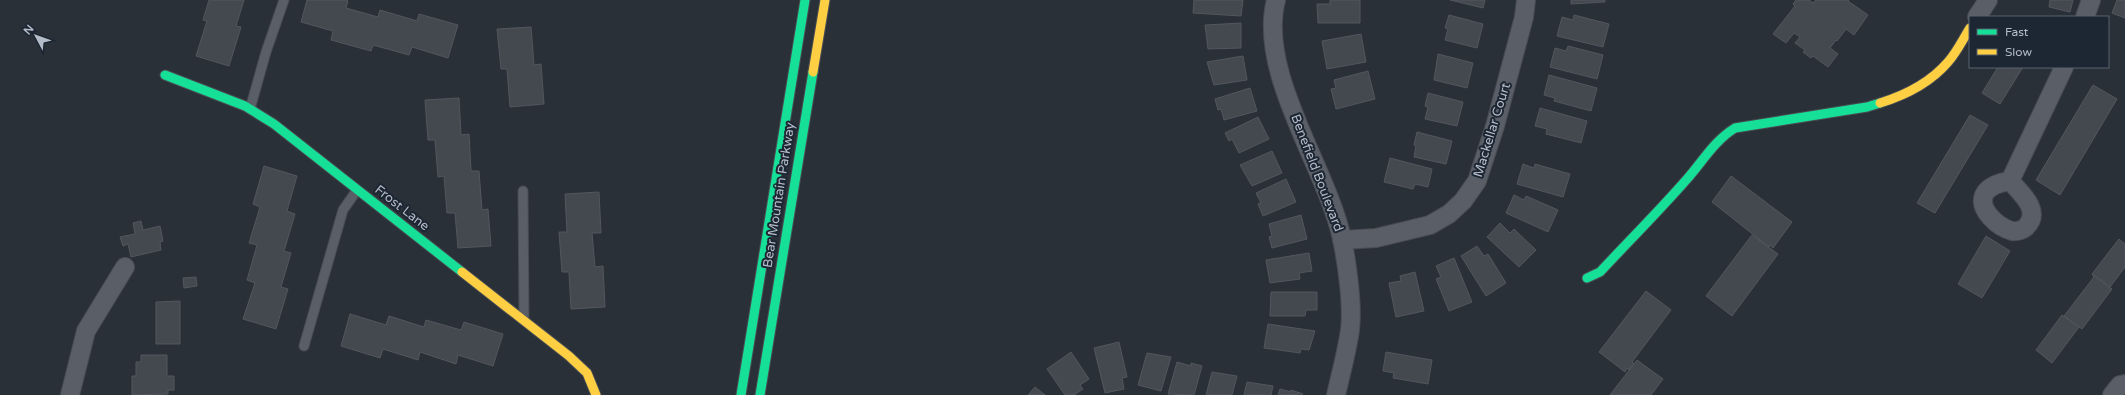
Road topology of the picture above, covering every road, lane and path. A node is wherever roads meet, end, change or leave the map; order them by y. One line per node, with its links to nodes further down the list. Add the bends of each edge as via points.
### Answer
1 (284, 0): 13 (lane)
2 (805, 0): 25 (main road, Bear Mountain Parkway)
3 (825, 0): 26 (main road, Bear Mountain Parkway)
4 (1276, 0): 17 (street, Benefield Boulevard, via 1273,36 1280,78 1335,216)
5 (1526, 0): 17 (street, Mackellar Court, via 1524,17 1495,126 1477,181 1463,201 1450,214 1430,225 1376,238)
6 (1988, 0): 8 (street)
7 (2091, 0): 9 (street)
8 (1978, 16)
9 (2085, 16)
10 (1969, 30): 19 (main road, via 1948,62 1923,84 1903,96 1867,107 1735,128 1724,134 1689,176 1600,272)
11 (2064, 68): 14 (street)
12 (166, 75): 13 (main road, Frost Lane)
13 (250, 110): 15 (main road, Frost Lane, via 274,124)
14 (2010, 181)
15 (358, 190): 20 (main road, Frost Lane); 21 (lane, via 343,210)
16 (523, 191): 20 (lane)
17 (1342, 240): 27 (street, Benefield Boulevard, via 1350,329)
18 (125, 267): 23 (street, via 86,331)
19 (1588, 278)
20 (524, 321): 24 (main road, Frost Lane, via 570,356 587,373)
21 (304, 346)
22 (2125, 384): 28 (street, via 2120,385)
23 (70, 395)
24 (596, 395)
25 (741, 395)
26 (760, 395)
27 (1336, 395)
28 (2112, 395)

